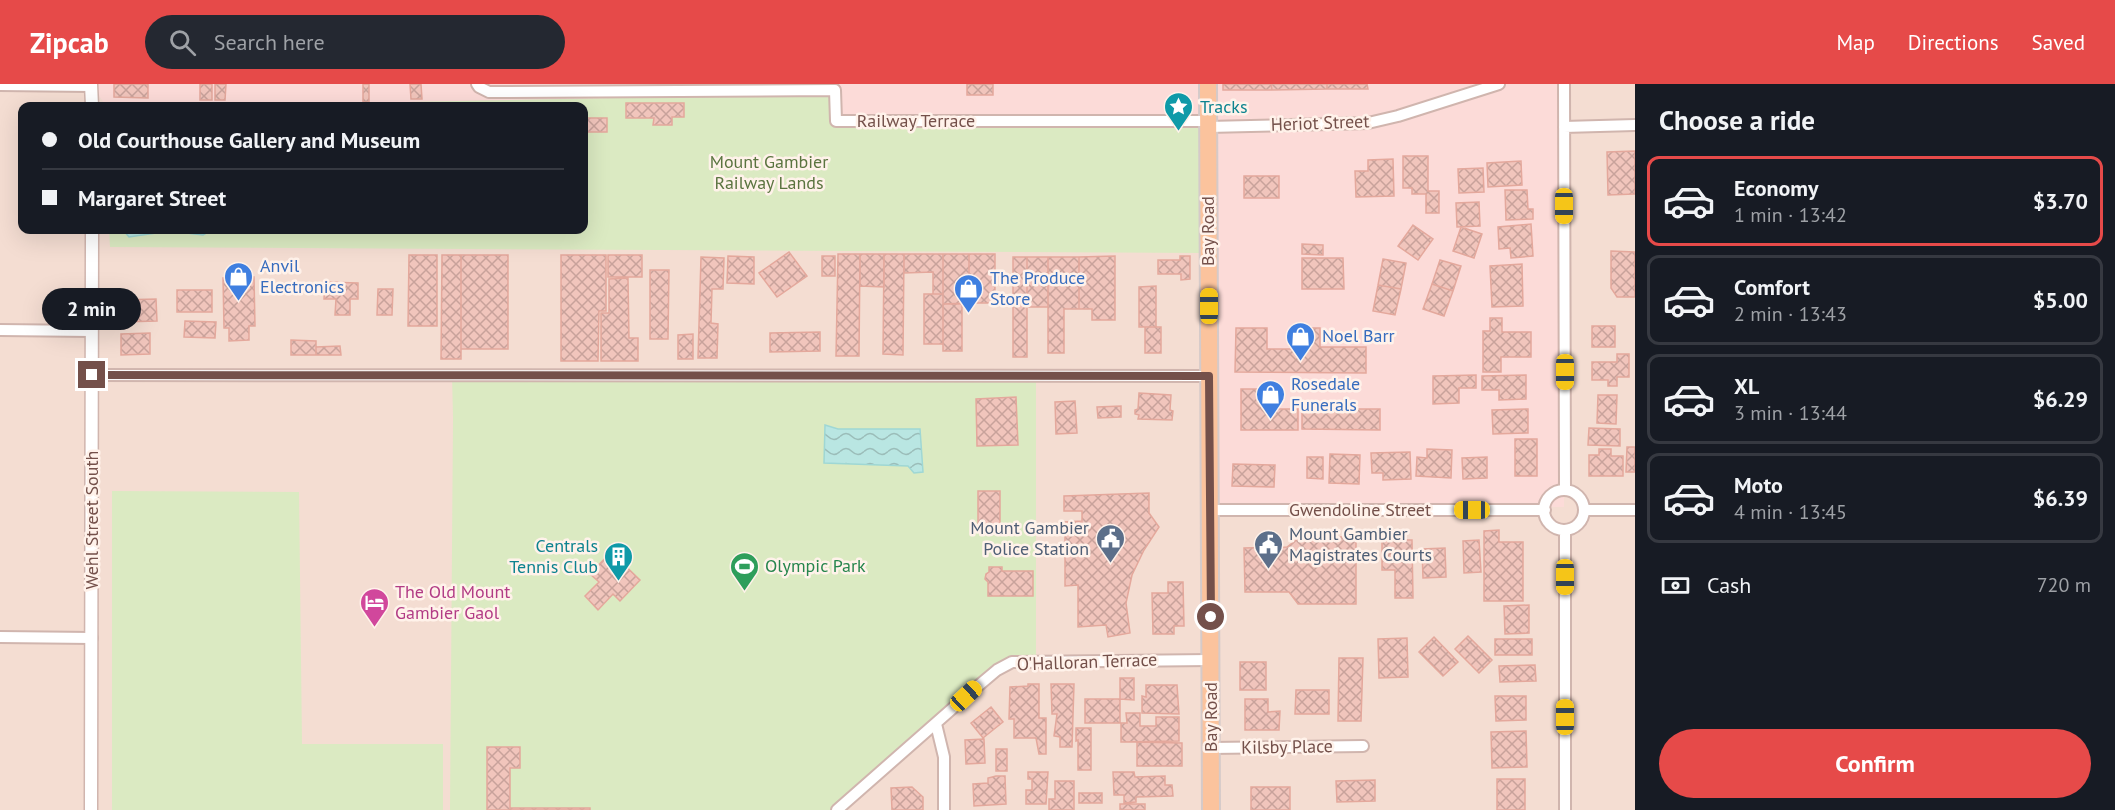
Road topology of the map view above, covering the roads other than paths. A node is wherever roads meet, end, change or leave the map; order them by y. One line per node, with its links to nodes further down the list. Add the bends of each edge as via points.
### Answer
1 (477, 84): 7 (street, Railway Terrace, via 489,92)
2 (1208, 84): 9 (main road, Bay Road)
3 (1499, 84): 9 (street, Heriot Street, via 1368,123)
4 (1564, 84): 11 (street)
5 (91, 85): 6 (street); 8 (street)
6 (0, 86)
7 (835, 87): 9 (street, Railway Terrace, via 836,121)
8 (92, 102)
9 (1208, 124): 16 (main road, Bay Road)
10 (1635, 125): 11 (street)
11 (1564, 128): 17 (street)
12 (92, 234): 14 (street, Wehl Street South)
13 (0, 330): 14 (street)
14 (92, 331): 15 (street, Wehl Street South)
15 (92, 375): 16 (street); 24 (street, Wehl Street South)
16 (1209, 376): 18 (main road, Bay Road)
17 (1565, 490): 19 (street, via 1551,496); 20 (street, via 1583,502)
18 (1211, 510): 19 (street, Gwendoline Street); 25 (main road, Bay Road)
19 (1545, 510): 22 (street, via 1550,524)
20 (1584, 510): 21 (street); 22 (street, via 1578,524)
21 (1635, 510)
22 (1565, 530): 33 (street)
23 (0, 637): 24 (street)
24 (92, 638): 29 (street, Wehl Street South)
25 (1211, 660): 26 (street, O'Halloran Terrace, via 1012,662 997,670); 28 (main road, Bay Road)
26 (936, 724): 30 (street, O'Halloran Terrace); 31 (street, via 944,757)
27 (1364, 746): 28 (street, Kilsby Place)
28 (1211, 748): 32 (main road, Bay Road)
29 (92, 810)
30 (837, 810)
31 (944, 810)
32 (1211, 810)
33 (1565, 810)

